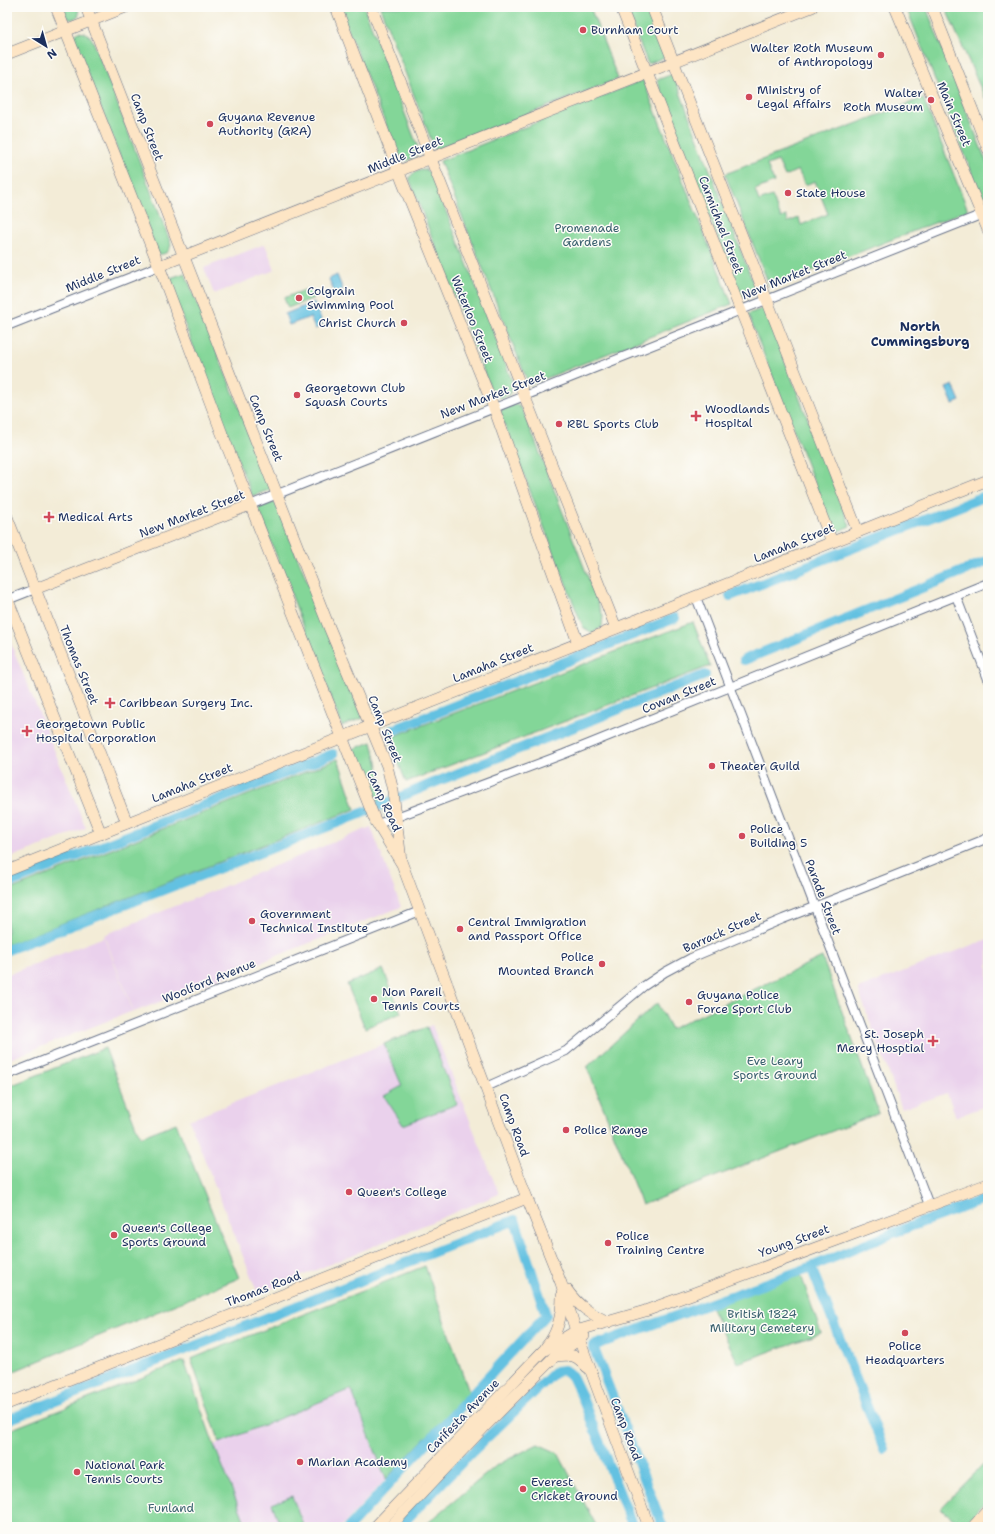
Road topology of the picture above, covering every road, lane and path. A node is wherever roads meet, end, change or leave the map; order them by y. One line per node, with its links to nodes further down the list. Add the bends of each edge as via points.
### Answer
1 (56, 7): 12 (street)
2 (86, 7): 11 (street, Camp Street)
3 (126, 7): 11 (street)
4 (336, 7): 18 (street, Waterloo Street)
5 (371, 7): 17 (street, Waterloo Street)
6 (621, 7): 15 (street, Carmichael Street)
7 (652, 7): 14 (street, Carmichael Street)
8 (812, 7): 14 (street, Middle Street)
9 (895, 7): 19 (street, Main Street)
10 (932, 7): 16 (street, Main Street)
11 (91, 21): 12 (street); 21 (street, Camp Street)
12 (65, 31): 13 (street); 22 (street)
13 (7, 54)
14 (674, 62): 15 (street, Middle Street); 23 (street, Carmichael Street)
15 (648, 73): 17 (street, Middle Street); 24 (street, Carmichael Street)
16 (988, 149)
17 (431, 159): 18 (street, Middle Street); 26 (street, Waterloo Street)
18 (399, 171): 21 (street, Middle Street); 27 (street, Waterloo Street)
19 (985, 213): 20 (street, Main Street); 23 (street, New Market Street)
20 (988, 230)
21 (184, 256): 22 (street, Middle Street); 29 (street, Camp Street)
22 (159, 266): 25 (street, Middle Street); 30 (street)
23 (767, 300): 24 (street, New Market Street); 32 (street, Carmichael Street)
24 (740, 310): 26 (street, New Market Street); 33 (street, Carmichael Street)
25 (7, 326)
26 (524, 396): 27 (street, New Market Street); 39 (street, Waterloo Street)
27 (494, 408): 29 (street, New Market Street); 40 (street, Waterloo Street)
28 (988, 480): 32 (street, Lamaha Street)
29 (278, 494): 30 (street, New Market Street); 43 (street, Camp Street, via 329,627)
30 (250, 506): 35 (street, New Market Street); 44 (street)
31 (7, 517): 35 (street, Thomas Street)
32 (858, 532): 33 (street, Lamaha Street)
33 (832, 542): 37 (street, Lamaha Street)
34 (988, 583): 36 (street, Cowan Street)
35 (35, 589): 38 (street, New Market Street); 47 (street, Thomas Street)
36 (956, 596): 41 (street); 42 (street, Cowan Street)
37 (696, 597): 39 (street, Lamaha Street); 42 (street, Parade Street)
38 (7, 600): 48 (street)
39 (616, 628): 40 (street, Lamaha Street)
40 (578, 643): 43 (street, Lamaha Street)
41 (988, 679)
42 (730, 687): 45 (street, Cowan Street, via 564,754); 52 (street, Parade Street)
43 (374, 733): 44 (street, Lamaha Street); 45 (street, Camp Street, via 387,766)
44 (343, 741): 46 (street, Camp Road); 47 (street, Lamaha Street)
45 (396, 813): 46 (street, Cowan Street); 50 (street, Camp Street)
46 (376, 822): 50 (street, Camp Road)
47 (128, 823): 48 (street, Lamaha Street)
48 (101, 834): 51 (street, Lamaha Street)
49 (988, 838): 52 (street, Barrack Street)
50 (402, 864): 53 (street, Camp Road)
51 (7, 871)
52 (814, 906): 55 (street, Barrack Street, via 691,958 665,972 644,986 566,1051); 58 (street, Parade Street)
53 (420, 911): 54 (street, Woolford Avenue); 55 (street, Camp Road)
54 (7, 1075)
55 (486, 1087): 57 (street, Camp Road)
56 (988, 1184): 58 (street, Young Street)
57 (527, 1198): 59 (street, Camp Road); 65 (street, Thomas Road)
58 (929, 1205): 60 (street, Young Street, via 689,1296)
59 (562, 1284): 60 (street, via 586,1311); 61 (street, Camp Road); 62 (street, via 562,1306 558,1326 554,1338)
60 (608, 1322): 61 (street, Young Street)
61 (577, 1335): 62 (street, Carifesta Avenue); 63 (street, Carifesta Avenue); 64 (street, Camp Road)
62 (543, 1351): 67 (street, Carifesta Avenue)
63 (555, 1356): 64 (street, via 572,1355); 68 (street, Carifesta Avenue)
64 (591, 1372): 69 (street, Camp Road)
65 (7, 1404)
66 (988, 1510): 70 (street)
67 (375, 1527)
68 (390, 1527)
69 (649, 1527)
70 (973, 1527)

